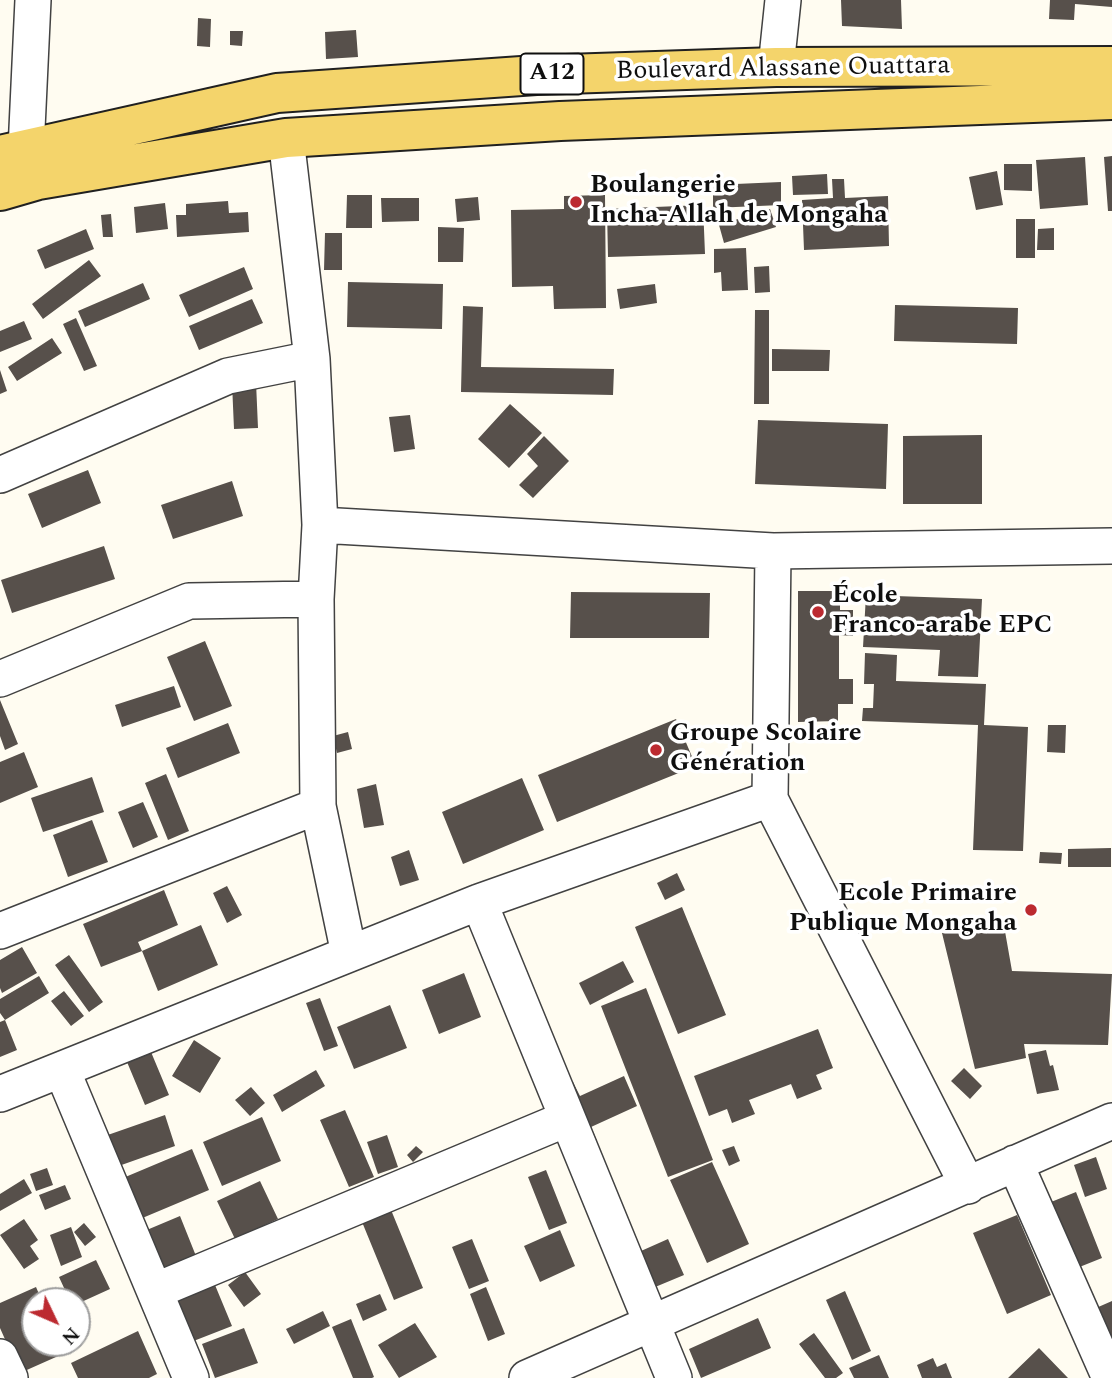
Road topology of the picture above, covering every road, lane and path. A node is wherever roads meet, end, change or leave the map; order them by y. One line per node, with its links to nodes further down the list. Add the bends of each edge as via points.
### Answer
1 (33, 0): 7 (street)
2 (783, 0): 4 (street)
3 (1112, 66): 4 (main road, Boulevard Alassane Ouattara / A12)
4 (776, 67): 7 (main road, Boulevard Alassane Ouattara / A12, via 536,75 277,93)
5 (1112, 100): 6 (main road, Boulevard Alassane Ouattara / A12, via 560,121)
6 (286, 138): 7 (main road, Boulevard Alassane Ouattara / A12); 9 (street)
7 (16, 157): 8 (main road, Boulevard Alassane Ouattara / A12)
8 (0, 191)
9 (312, 359): 10 (street, via 228,376); 11 (street)
10 (0, 475)
11 (320, 525): 13 (street); 14 (street)
12 (1112, 546): 13 (street)
13 (773, 551): 16 (street)
14 (316, 599): 15 (street, via 189,601); 17 (street)
15 (0, 679)
16 (771, 799): 18 (street); 26 (street)
17 (318, 806): 19 (street); 20 (street)
18 (479, 902): 20 (street); 23 (street)
19 (0, 931)
20 (349, 954): 21 (street)
21 (62, 1070): 22 (street); 27 (street)
22 (0, 1094)
23 (566, 1119): 27 (street); 28 (street)
24 (1112, 1121): 25 (street)
25 (1015, 1163): 26 (street); 34 (street)
26 (968, 1186): 28 (street)
27 (155, 1291): 31 (street)
28 (652, 1324): 32 (street); 33 (street)
29 (0, 1357): 30 (street)
30 (10, 1378)
31 (191, 1378)
32 (527, 1378)
33 (674, 1378)
34 (1110, 1378)

